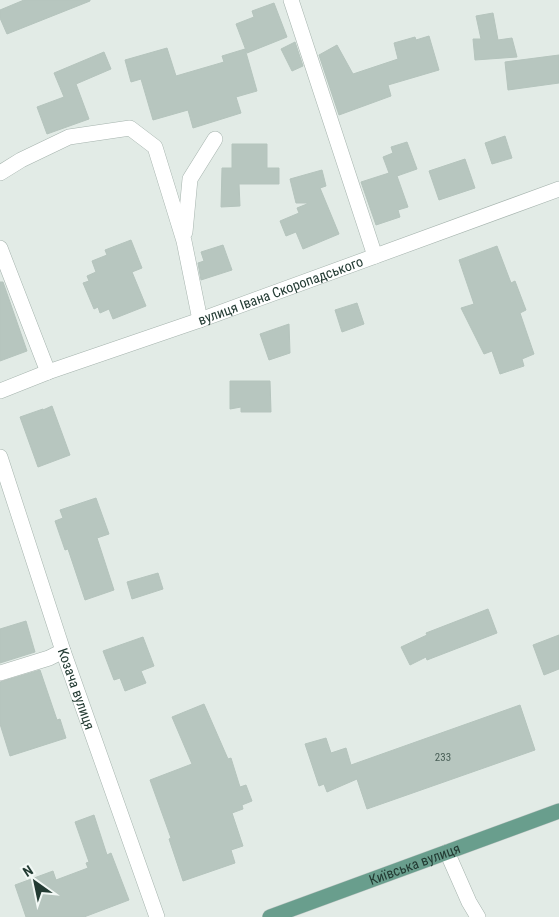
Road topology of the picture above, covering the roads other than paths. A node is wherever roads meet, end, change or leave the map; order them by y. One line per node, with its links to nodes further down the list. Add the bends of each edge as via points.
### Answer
1 (291, 0): 7 (street)
2 (215, 139): 5 (street, via 190,179)
3 (0, 174): 5 (street, via 69,137 130,128 155,147)
4 (559, 189): 7 (street, вулиця Івана Скоропадського)
5 (184, 241): 8 (street)
6 (0, 248): 9 (street)
7 (375, 256): 8 (street, вулиця Івана Скоропадського)
8 (200, 320): 9 (street, вулиця Івана Скоропадського)
9 (48, 372): 10 (street, вулиця Івана Скоропадського)
10 (0, 391)
11 (0, 457): 12 (street, Козача вулиця)
12 (62, 651): 13 (street); 16 (street, Козача вулиця)
13 (0, 673)
14 (559, 811): 15 (main road, Київська вулиця)
15 (447, 852): 17 (main road, Київська вулиця); 18 (street)
16 (156, 917)
17 (270, 917)
18 (478, 917)

